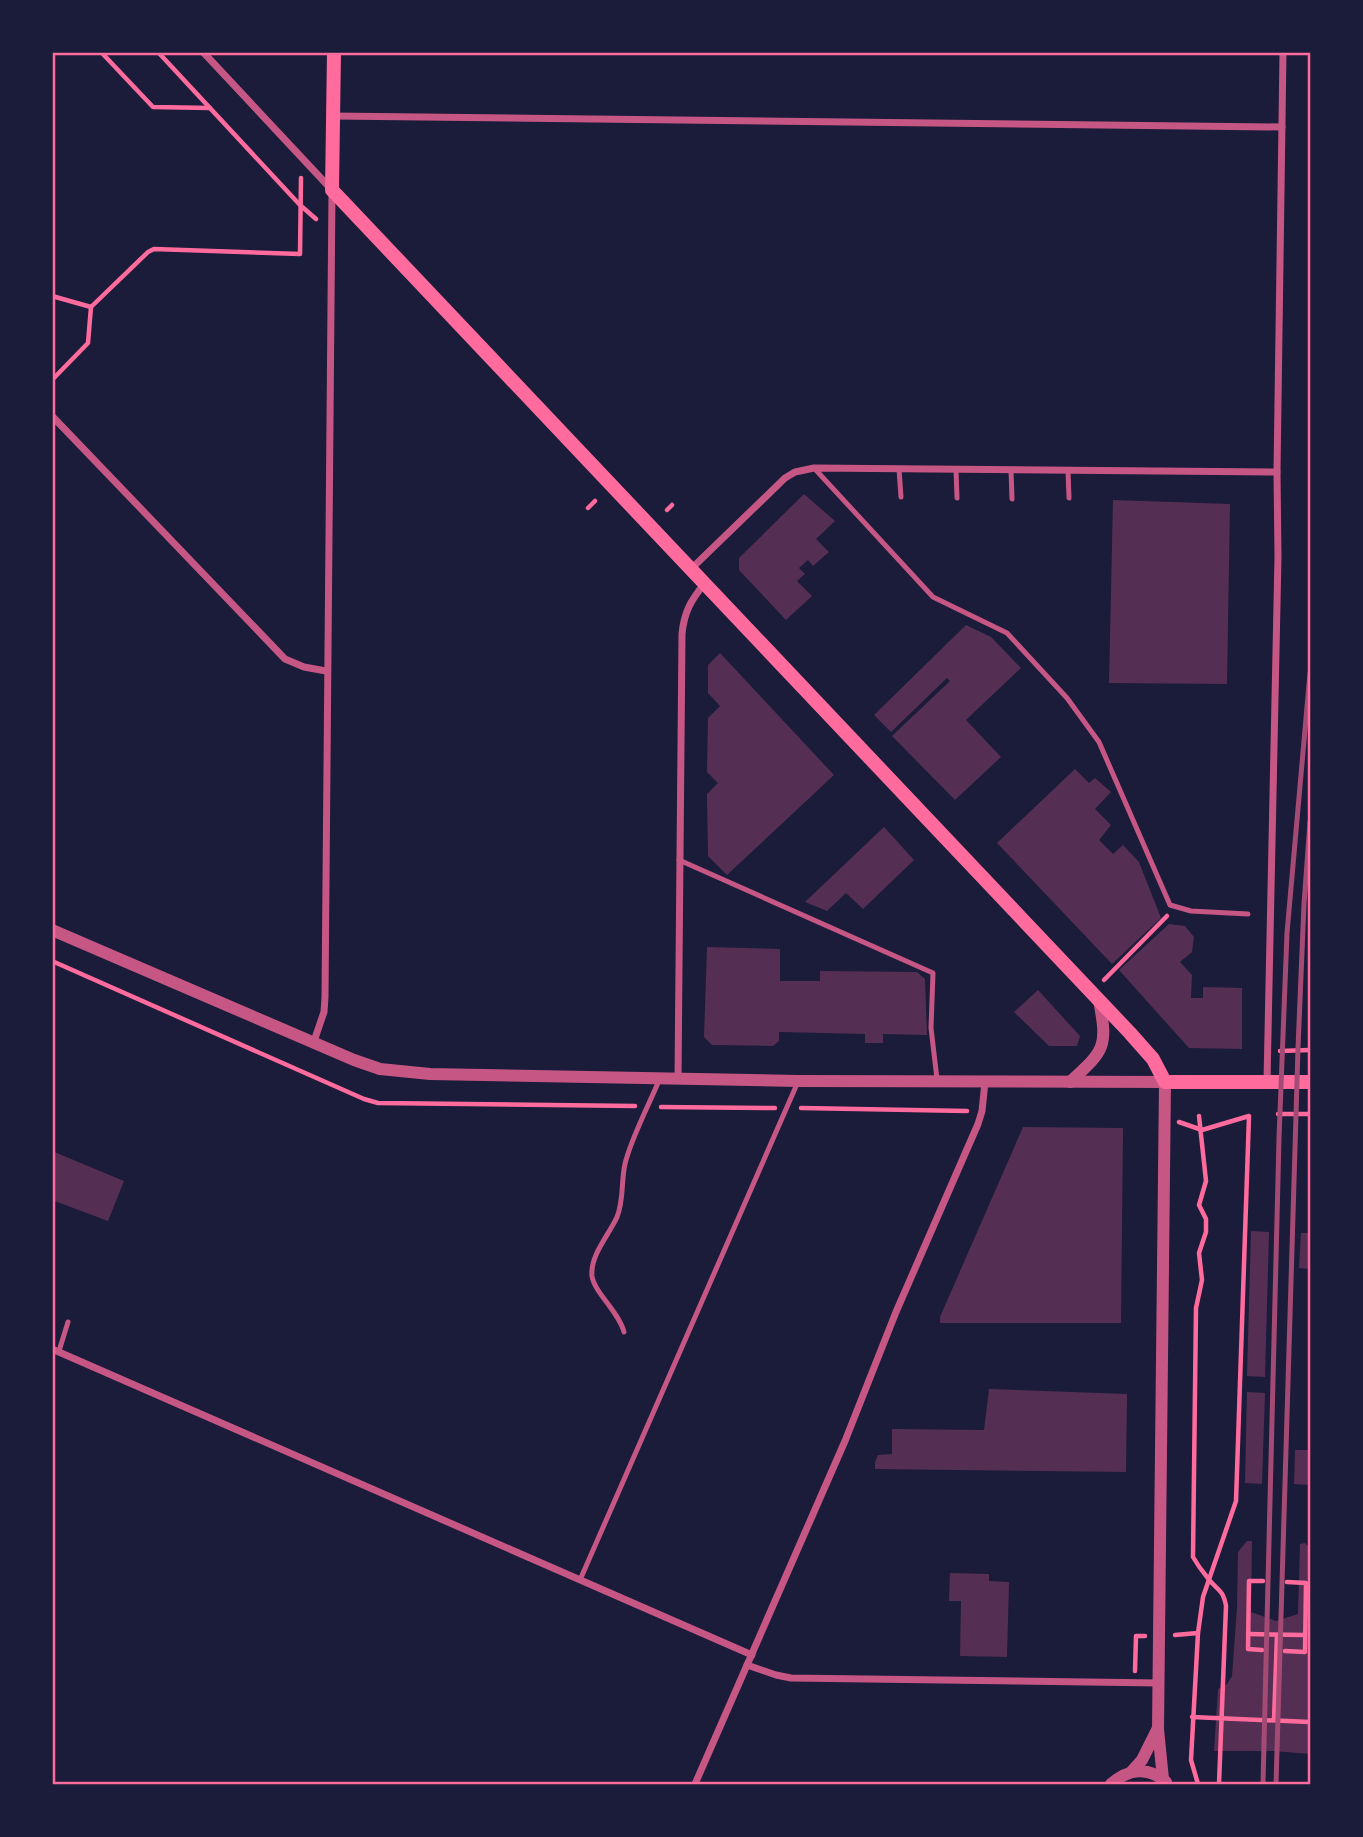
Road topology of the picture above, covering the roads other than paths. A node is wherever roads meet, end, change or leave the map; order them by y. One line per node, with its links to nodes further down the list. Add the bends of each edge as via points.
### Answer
1 (202, 52): 6 (street)
2 (334, 52): 4 (main road)
3 (1283, 52): 5 (street)
4 (333, 116): 5 (street); 6 (main road)
5 (1282, 127): 13 (street)
6 (331, 190): 18 (main road); 20 (street)
7 (52, 416): 20 (street, via 285,659)
8 (814, 468): 9 (street); 18 (street, via 785,478); 22 (lane, via 933,597 1007,633 1067,698 1099,742 1170,905)
9 (900, 469): 10 (street); 14 (lane)
10 (956, 470): 11 (street); 15 (lane)
11 (1011, 470): 12 (street); 17 (lane)
12 (1068, 471): 13 (street); 16 (lane)
13 (1277, 472): 30 (street)
14 (901, 497)
15 (957, 498)
16 (1069, 498)
17 (1012, 499)
18 (691, 569): 19 (main road)
19 (705, 583): 21 (street, via 690,600 682,634); 24 (main road)
20 (326, 671): 25 (street, via 325,997)
21 (679, 860): 27 (street); 29 (lane, via 933,972 931,1028)
22 (1248, 915)
23 (53, 931): 25 (street)
24 (1095, 996): 32 (street, via 1105,1028 1102,1046); 33 (main road, via 1153,1059)
25 (313, 1044): 26 (street, via 380,1069 405,1073)
26 (660, 1078): 27 (street); 36 (lane, via 625,1161 617,1217 592,1276)
27 (678, 1079): 28 (street)
28 (798, 1081): 29 (street); 38 (lane)
29 (938, 1081): 31 (street)
30 (1271, 1081): 33 (main road); 34 (main road)
31 (985, 1082): 32 (street); 39 (street, via 978,1124)
32 (1070, 1082): 33 (street)
33 (1165, 1082): 41 (street)
34 (1311, 1082)
35 (68, 1322): 37 (lane)
36 (624, 1332)
37 (56, 1350): 38 (street)
38 (580, 1580): 39 (street)
39 (752, 1655): 40 (street)
40 (747, 1665): 41 (street, via 791,1678); 45 (street)
41 (1159, 1683): 42 (street)
42 (1158, 1729): 43 (street); 44 (street)
43 (1132, 1771): 44 (street, via 1154,1773); 46 (street)
44 (1166, 1782)
45 (695, 1784)
46 (1111, 1784)

